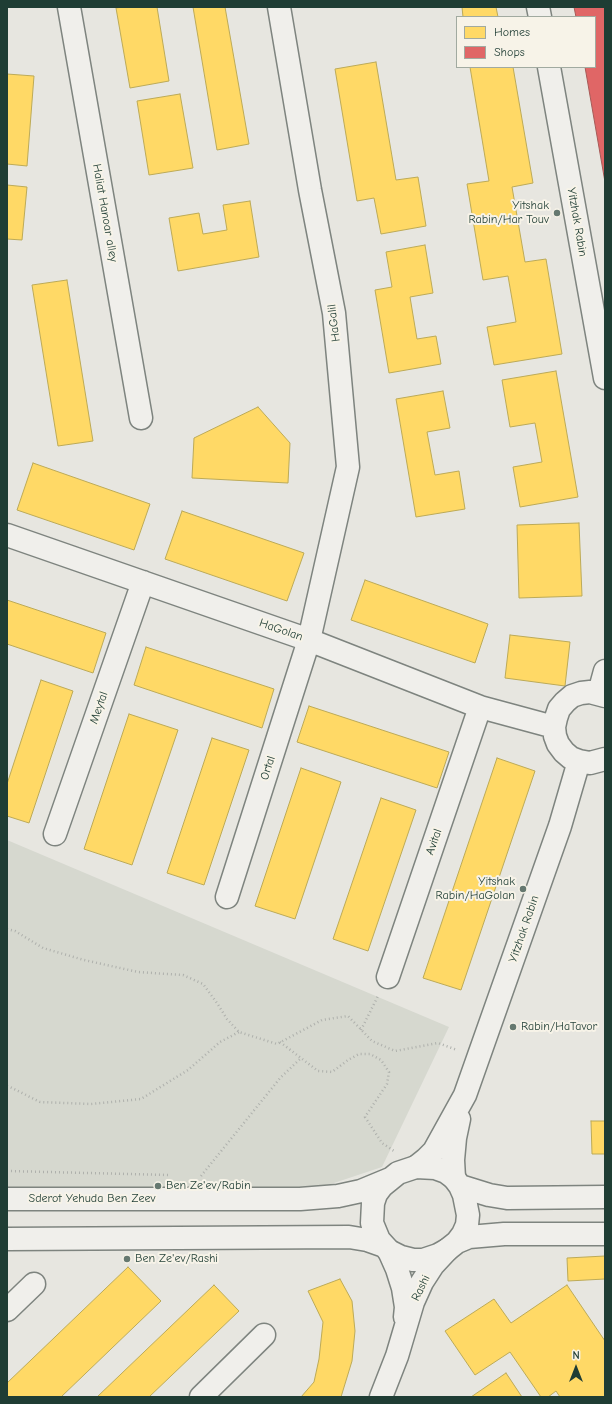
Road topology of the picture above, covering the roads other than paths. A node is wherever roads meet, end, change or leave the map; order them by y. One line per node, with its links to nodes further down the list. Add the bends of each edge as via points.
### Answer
1 (69, 7): 5 (street, Haliat Hanoar alley)
2 (279, 7): 8 (street, HaGalil, via 334,313 348,467)
3 (549, 68): 4 (street, Yitzhak Rabin)
4 (605, 378)
5 (141, 418)
6 (7, 535): 7 (street, HaGolan)
7 (143, 582): 8 (street, HaGolan); 15 (street, Meytal)
8 (309, 640): 11 (street, HaGolan); 16 (street, Ortal)
9 (605, 671): 10 (street)
10 (602, 695): 12 (street, via 590,692 572,696 559,709)
11 (480, 707): 12 (street, HaGolan); 17 (street, Avital)
12 (554, 726): 14 (street, via 558,744 571,758)
13 (605, 759): 14 (street, via 590,763)
14 (579, 761): 18 (street, Yitzhak Rabin, via 560,826)
15 (55, 834)
16 (227, 897)
17 (388, 977)
18 (465, 1095): 19 (street, Yitzhak Rabin, via 434,1151); 21 (street, Yitzhak Rabin, via 455,1138 453,1160)
19 (416, 1167): 20 (street); 21 (street, via 435,1168 446,1172)
20 (390, 1178): 23 (street, Sderot Yehuda Ben Zeev, via 361,1191 300,1199); 27 (street, via 376,1194 371,1213 375,1232)
21 (457, 1182): 22 (street, via 489,1195 507,1198); 26 (street, via 468,1215 465,1229)
22 (605, 1197)
23 (7, 1199)
24 (605, 1234): 26 (street, via 504,1234 469,1237)
25 (7, 1239): 27 (street, via 349,1237 367,1240)
26 (452, 1246): 27 (street, via 438,1255 423,1260 401,1257); 30 (street, Rashi, via 433,1265 422,1282)
27 (386, 1249): 30 (street, Rashi, via 397,1269 405,1300)
28 (34, 1284): 29 (street)
29 (7, 1310)
30 (404, 1331): 33 (street, Rashi)
31 (264, 1335): 32 (street)
32 (201, 1397)
33 (381, 1397)

